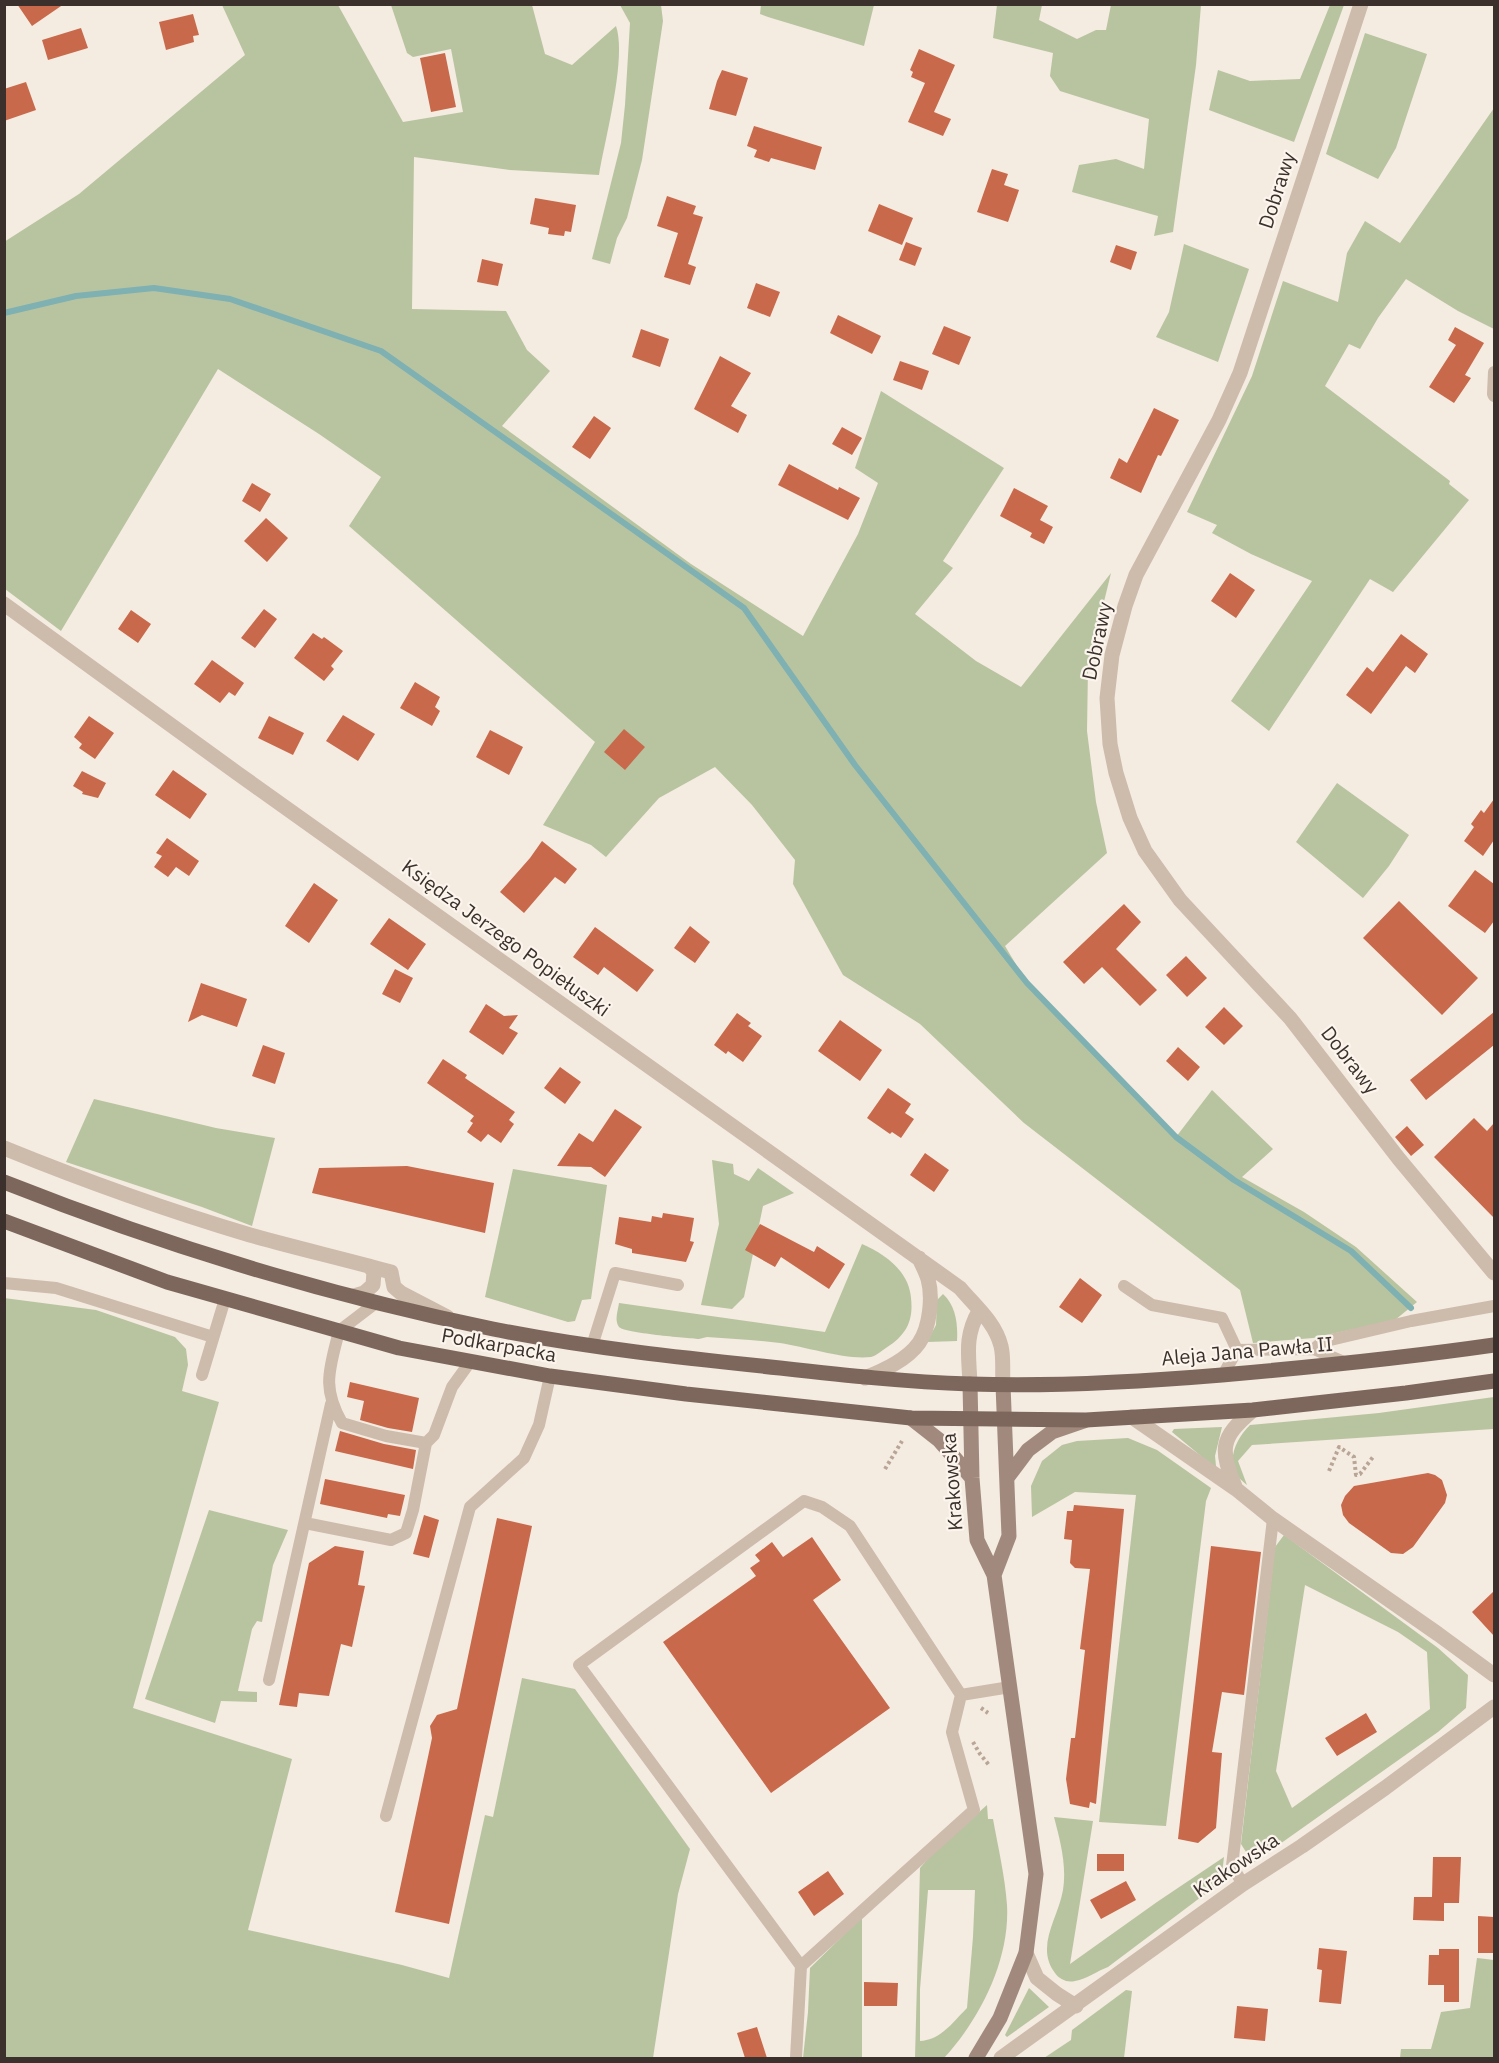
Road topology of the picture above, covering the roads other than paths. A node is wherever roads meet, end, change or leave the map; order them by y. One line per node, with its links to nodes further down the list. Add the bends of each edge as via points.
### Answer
1 (1361, 4): 10 (street, Dobrawy, via 1240,373 1136,575 1125,606 1112,655 1107,698 1110,744 1116,773 1145,851 1180,900 1290,1018 1399,1159)
2 (1494, 372): 3 (lane)
3 (1494, 396)
4 (4, 604): 8 (street, Księdza Jerzego Popiełuszki)
5 (4, 1148): 9 (street, via 69,1175 187,1215)
6 (4, 1182): 14 (main road, Podkarpacka, via 93,1217 260,1273)
7 (6, 1222): 15 (main road, Podkarpacka)
8 (919, 1258): 18 (street, Księdza Jerzego Popiełuszki, via 960,1288); 31 (street, via 930,1292 920,1342 885,1369)
9 (369, 1266): 14 (street, via 374,1272 373,1285); 19 (street, Podkarpacka, via 391,1272 394,1287 400,1293)
10 (1494, 1272)
11 (4, 1283): 21 (lane, via 56,1288)
12 (678, 1285): 22 (lane, via 615,1273)
13 (1124, 1286): 25 (lane, via 1152,1305 1222,1318)
14 (354, 1296): 16 (main road, Podkarpacka)
15 (225, 1299): 20 (main road, Podkarpacka); 21 (lane)
16 (377, 1302): 19 (main road, Podkarpacka); 20 (lane)
17 (1494, 1306): 24 (lane, via 1322,1342)
18 (979, 1311): 33 (street, via 968,1335); 34 (street, Księdza Jerzego Popiełuszki, via 990,1321 1001,1346)
19 (454, 1320): 22 (main road, Podkarpacka)
20 (339, 1331): 26 (main road, Podkarpacka); 35 (lane, via 328,1384)
21 (213, 1337): 28 (lane)
22 (592, 1346): 31 (main road, Podkarpacka)
23 (1494, 1346): 27 (main road, Aleja Jana Pawła II)
24 (1314, 1349): 25 (lane); 27 (lane)
25 (1238, 1350): 29 (lane)
26 (470, 1362): 30 (main road, Podkarpacka); 42 (lane, via 452,1387 434,1436)
27 (1347, 1364): 29 (main road, Aleja Jana Pawła II)
28 (202, 1375)
29 (1223, 1375): 34 (main road, Aleja Jana Pawła II)
30 (550, 1376): 38 (main road, Podkarpacka); 54 (lane, via 539,1425 524,1458 470,1507)
31 (865, 1378): 33 (main road, Podkarpacka)
32 (1494, 1381): 36 (main road)
33 (970, 1384): 34 (main road, Aleja Jana Pawła II); 39 (main road)
34 (1003, 1384): 40 (main road, Księdza Jerzego Popiełuszki)
35 (331, 1404): 42 (lane, via 342,1423 386,1437); 47 (lane)
36 (1253, 1410): 37 (main road); 45 (street, via 1228,1437 1224,1460)
37 (1132, 1417): 41 (main road); 45 (street)
38 (911, 1418): 39 (main road, Podkarpacka); 43 (main road, via 939,1440)
39 (969, 1419): 40 (main road, Podkarpacka); 43 (main road, Krakowska)
40 (1005, 1420): 41 (main road); 44 (main road)
41 (1086, 1420): 44 (main road, via 1052,1432 1028,1450)
42 (426, 1443): 47 (lane, via 406,1533 391,1540)
43 (972, 1478): 48 (main road, Krakowska, via 977,1540)
44 (1007, 1478): 48 (main road, via 1010,1536)
45 (1236, 1489): 46 (street)
46 (1273, 1519): 49 (street); 55 (lane, via 1232,1866)
47 (305, 1523): 50 (lane)
48 (994, 1575): 51 (main road, Krakowska)
49 (1494, 1676)
50 (269, 1680)
51 (1010, 1687): 52 (lane); 56 (main road, Krakowska, via 1036,1874)
52 (961, 1695): 57 (lane, via 952,1732 974,1810); 57 (lane, via 850,1526 822,1507 804,1501 579,1665)
53 (1494, 1707): 55 (street, Krakowska)
54 (386, 1816)
55 (1243, 1884): 58 (street, Krakowska)
56 (1026, 1953): 58 (street, via 1037,1978); 60 (main road, Krakowska, via 1000,2018)
57 (801, 1966): 59 (lane)
58 (1076, 2006): 61 (street, Krakowska)
59 (795, 2058)
60 (976, 2058)
61 (1001, 2058)

